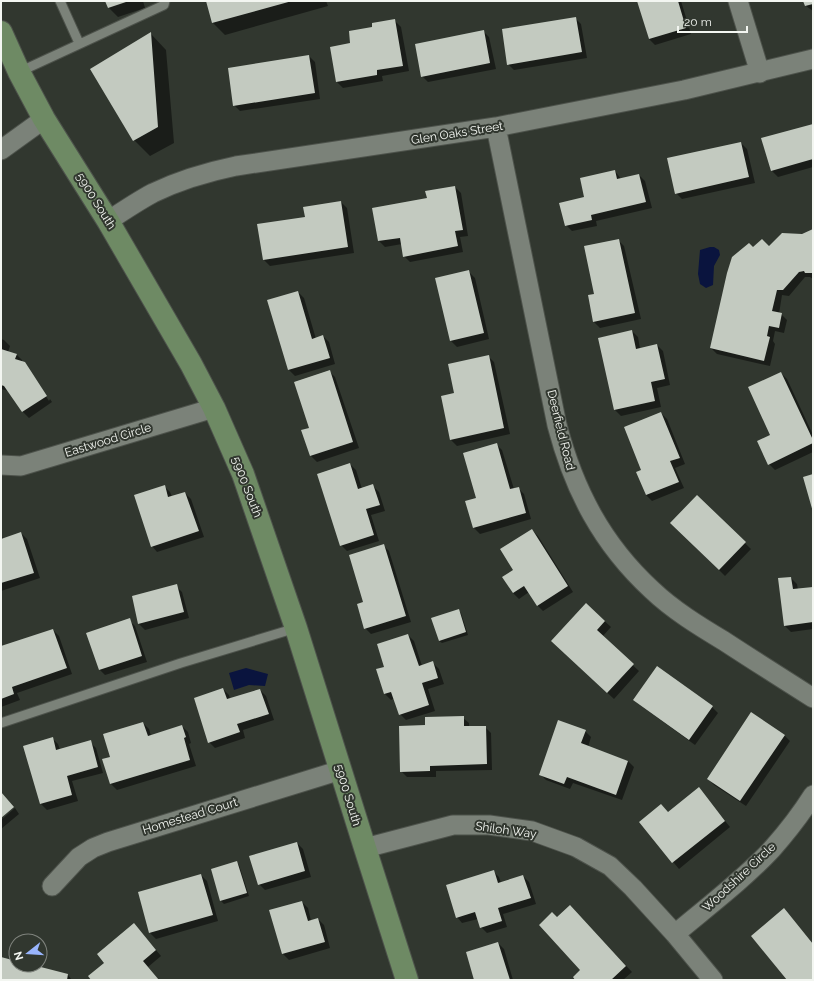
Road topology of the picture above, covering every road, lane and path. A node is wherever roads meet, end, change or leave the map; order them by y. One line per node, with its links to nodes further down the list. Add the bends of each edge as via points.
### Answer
1 (60, 1): 5 (lane)
2 (165, 1): 5 (lane, via 164,5)
3 (738, 1): 8 (street)
4 (1, 32): 7 (main road, 5900 South)
5 (79, 43): 7 (lane)
6 (813, 59): 8 (street, Glen Oaks Street)
7 (19, 72): 9 (main road, 5900 South)
8 (760, 73): 10 (street, Glen Oaks Street)
9 (44, 119): 11 (street); 12 (main road, 5900 South)
10 (496, 127): 12 (street, Glen Oaks Street, via 206,172 152,194); 16 (street, Deerfield Road, via 564,452 573,477 599,528 634,572 653,591 700,626)
11 (1, 150)
12 (108, 221): 13 (main road, 5900 South)
13 (214, 408): 14 (street, Eastwood Circle, via 21,466); 15 (main road, 5900 South, via 242,474)
14 (1, 465)
15 (296, 628): 17 (lane); 18 (main road, 5900 South)
16 (813, 698)
17 (1, 723)
18 (341, 770): 20 (main road, 5900 South); 21 (street, Homestead Court, via 93,848 79,857)
19 (813, 795): 22 (street, Woodshire Circle, via 790,828 751,870)
20 (365, 848): 22 (street, Shiloh Way, via 453,825 489,825 532,831 576,847 610,866); 23 (main road, 5900 South)
21 (52, 886)
22 (675, 934): 24 (street, Shiloh Way)
23 (403, 979)
24 (713, 980)

